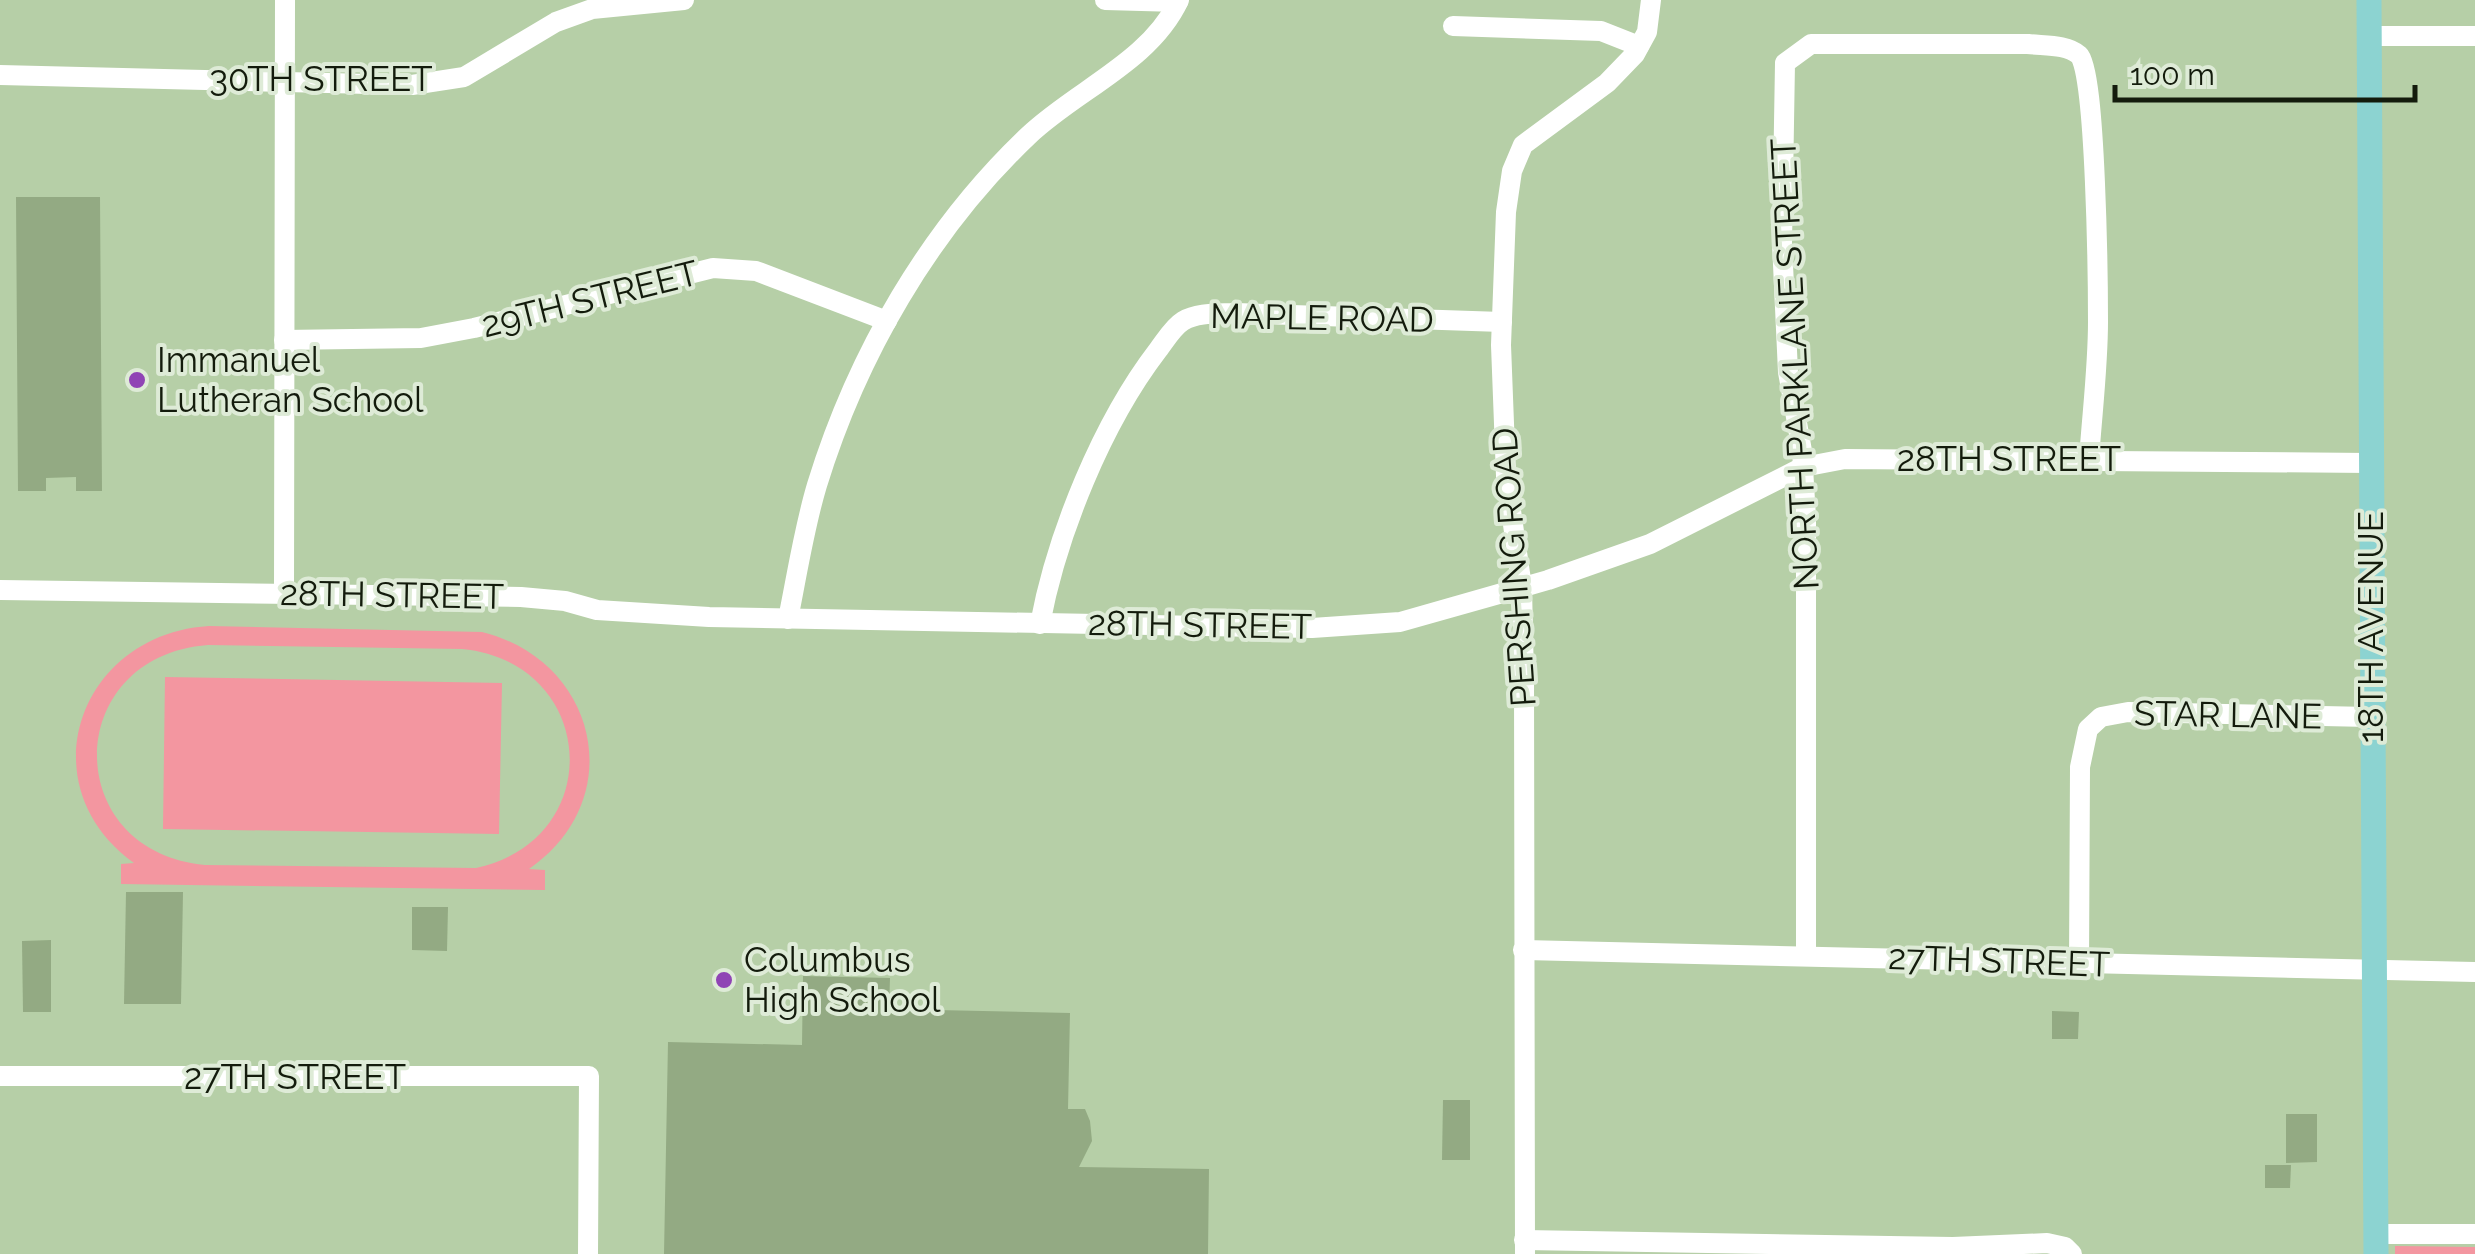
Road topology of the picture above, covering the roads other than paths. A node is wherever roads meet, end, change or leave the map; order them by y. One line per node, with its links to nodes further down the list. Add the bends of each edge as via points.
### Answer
1 (284, 0): 12 (street)
2 (684, 0): 12 (street, 30TH STREET, via 592,9 556,22 464,77 412,86)
3 (1105, 0): 6 (street)
4 (1651, 0): 10 (street, PERSHING ROAD)
5 (2369, 0): 8 (main road, 18TH AVENUE)
6 (1178, 1): 13 (street, via 1158,36 1028,135 959,211)
7 (1453, 26): 10 (street, via 1600,31)
8 (2369, 36): 9 (street); 17 (main road, 18TH AVENUE)
9 (2475, 36)
10 (1639, 46): 14 (street, PERSHING ROAD, via 1607,83 1524,145 1506,212)
11 (0, 75): 12 (street, 30TH STREET)
12 (284, 81): 15 (street)
13 (887, 322): 15 (street, 29TH STREET, via 756,271 713,268 421,338); 22 (street, via 846,400 822,470)
14 (1502, 322): 19 (street, PERSHING ROAD, via 1506,476); 23 (street, MAPLE ROAD, via 1236,314 1179,323 1137,378 1071,509)
15 (284, 340): 21 (street)
16 (2089, 460): 17 (street, 28TH STREET); 18 (street, 28TH STREET, via 1845,458); 18 (street, NORTH PARKLANE STREET, via 2098,325 2086,65 2064,47 1840,42 1810,44 1785,63 1788,372)
17 (2370, 463): 24 (main road, 18TH AVENUE)
18 (1803, 467): 19 (street, 28TH STREET, via 1650,544); 26 (street, NORTH PARKLANE STREET)
19 (1522, 587): 23 (street, 28TH STREET, via 1400,622 1312,628); 25 (street, PERSHING ROAD)
20 (0, 590): 21 (street, 28TH STREET)
21 (284, 594): 22 (street, 28TH STREET, via 521,597 597,610)
22 (788, 619): 23 (street, 28TH STREET)
23 (1040, 624)
24 (2370, 717): 27 (street, STAR LANE, via 2101,717 2088,729 2080,767); 28 (main road, 18TH AVENUE)
25 (1523, 950): 26 (street, 27TH STREET); 33 (street, PERSHING ROAD)
26 (1806, 954): 27 (street, 27TH STREET)
27 (2079, 965): 28 (street, 27TH STREET)
28 (2374, 970): 29 (street, 27TH STREET); 32 (main road, 18TH AVENUE)
29 (2475, 972)
30 (0, 1076): 34 (street, 27TH STREET, via 589,1076)
31 (2475, 1234): 32 (street)
32 (2376, 1244)
33 (1524, 1247): 35 (street, via 1953,1248 2033,1242)
34 (588, 1254)
35 (2072, 1254)

